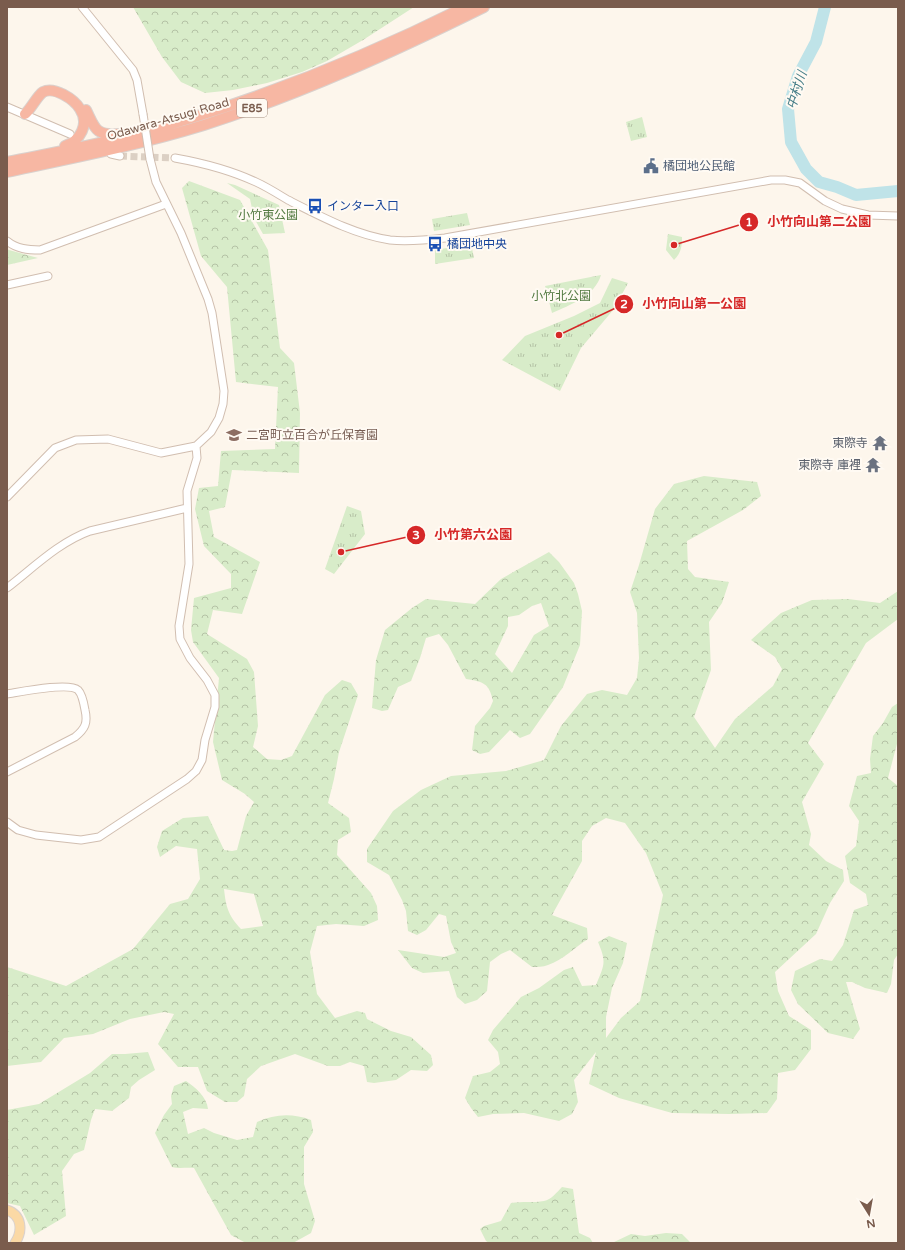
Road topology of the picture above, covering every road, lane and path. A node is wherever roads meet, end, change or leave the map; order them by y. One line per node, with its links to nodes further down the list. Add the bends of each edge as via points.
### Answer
1 (82, 7): 13 (street, bridge, via 133,70 137,80 150,159 156,182)
2 (465, 7): 6 (highway, Odawara-Atsugi Road / E85, via 320,73 201,116)
3 (484, 7): 12 (highway, Odawara-Atsugi Road / E85, via 380,57 259,106 156,138)
4 (7, 107): 5 (street)
5 (25, 114): 6 (highway, via 34,92 54,85 80,100 93,125 104,134); 7 (street); 11 (highway, via 41,93 54,91 80,107 84,127 76,140 68,145)
6 (139, 133): 11 (highway, Odawara-Atsugi Road / E85)
7 (70, 134)
8 (111, 154): 9 (street)
9 (120, 156)
10 (175, 158): 14 (street, via 223,168 258,182 336,223 390,240 445,238 771,180 800,182 825,201 842,209 868,215)
11 (7, 162)
12 (7, 172)
13 (166, 204): 15 (street, via 40,250 18,248); 18 (street, via 208,299 224,391 217,421 211,432)
14 (898, 216)
15 (7, 241)
16 (48, 276): 17 (street)
17 (7, 285)
18 (196, 446): 19 (street, via 161,453 108,439 76,440 55,448); 20 (street, via 196,458 187,491)
19 (7, 497)
20 (187, 508): 21 (street, via 78,536); 24 (street, via 189,564 178,626 180,638 190,658 215,695 215,707 202,760 196,771 99,837 90,840 27,833 12,828)
21 (7, 588)
22 (7, 694): 23 (street, via 59,686 73,687 80,693 86,718 86,725 75,737)
23 (7, 772)
24 (7, 822)
25 (7, 1210): 26 (main road, via 16,1216 21,1228)
26 (15, 1242)

